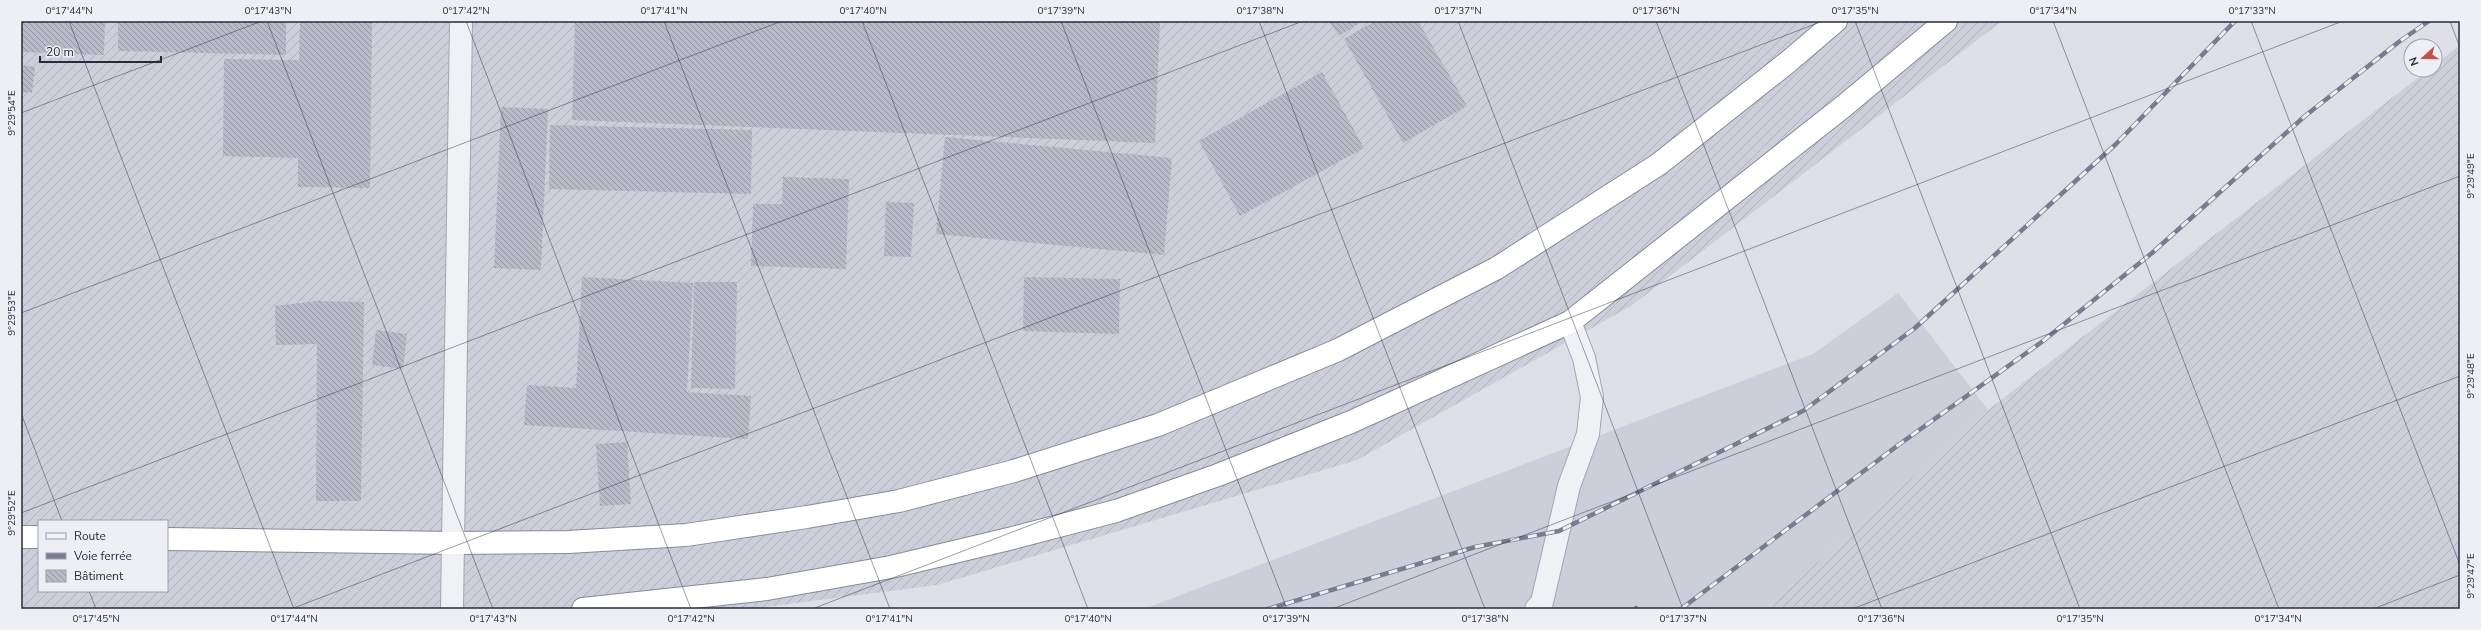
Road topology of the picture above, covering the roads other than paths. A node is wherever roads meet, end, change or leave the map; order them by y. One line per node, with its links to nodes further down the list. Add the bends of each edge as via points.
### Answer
1 (461, 21): 8 (lane)
2 (1836, 21): 8 (highway, via 1659,164 1497,268 1338,350 1158,425 1014,471 899,501 807,518 686,535 568,542)
3 (1946, 21): 4 (highway, via 1844,106)
4 (1570, 322): 10 (highway, via 1351,422 1218,476 1116,511 891,566 767,589); 11 (lane, via 1584,358 1592,398 1588,434 1569,486 1542,602)
5 (21, 537): 6 (highway)
6 (38, 537)
7 (168, 539): 8 (highway)
8 (455, 543): 9 (lane)
9 (452, 609)
10 (585, 609)
11 (1536, 609)

